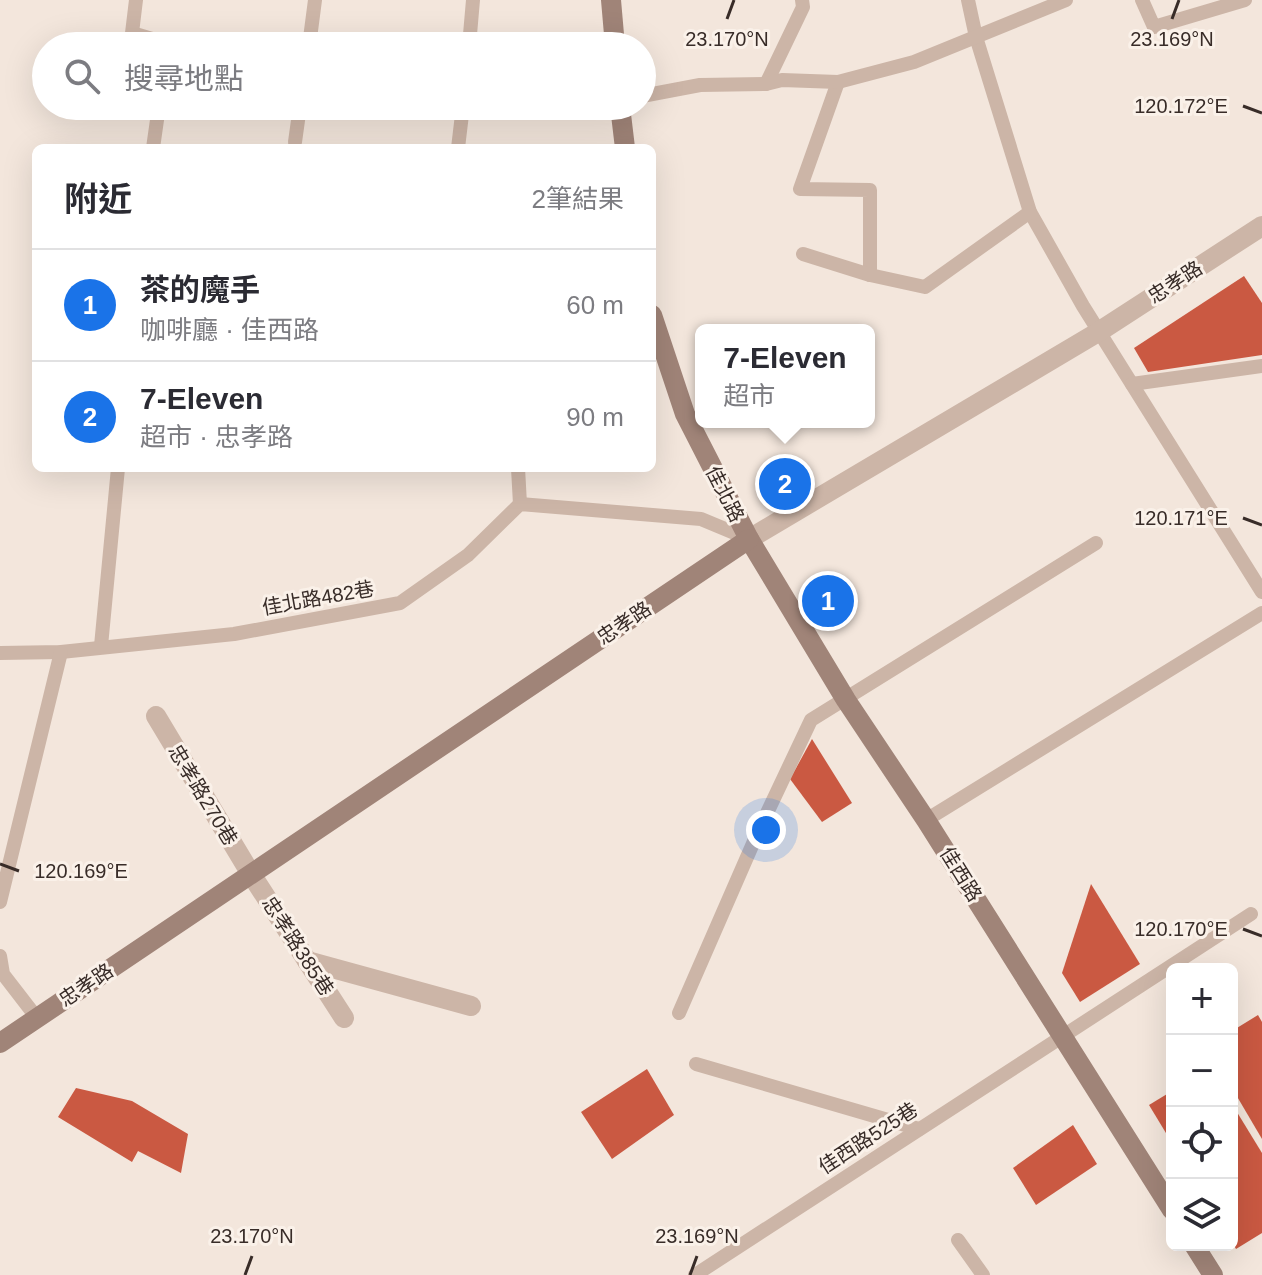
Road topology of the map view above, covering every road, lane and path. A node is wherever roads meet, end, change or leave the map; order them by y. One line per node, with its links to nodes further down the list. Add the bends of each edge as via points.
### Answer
1 (136, 0): 10 (lane)
2 (315, 0): 11 (lane)
3 (473, 0): 12 (lane)
4 (611, 0): 13 (street)
5 (802, 0): 16 (lane)
6 (968, 0): 14 (lane)
7 (1066, 0): 14 (lane)
8 (1142, 0): 9 (lane, via 1154,27)
9 (1245, 0)
10 (132, 32)
11 (311, 32)
12 (470, 32)
13 (614, 32)
14 (976, 37): 15 (lane, via 914,62); 26 (lane)
15 (838, 82): 16 (lane); 29 (lane, via 800,189 870,190)
16 (766, 84): 17 (lane, via 700,85)
17 (656, 93)
18 (157, 120): 23 (lane)
19 (298, 120): 22 (lane)
20 (461, 120): 24 (lane)
21 (622, 120): 25 (street)
22 (295, 142)
23 (154, 144)
24 (458, 144)
25 (625, 144)
26 (1030, 212): 29 (lane, via 925,287); 30 (lane)
27 (1262, 226): 30 (street, 忠孝路)
28 (803, 254): 29 (lane)
29 (870, 275)
30 (1100, 331): 34 (lane); 38 (street, 忠孝路)
31 (656, 344): 32 (street, 佳北路)
32 (659, 366): 38 (street, 佳北路)
33 (1262, 366): 34 (lane)
34 (1132, 384): 40 (lane)
35 (118, 472): 42 (lane)
36 (518, 472): 37 (lane)
37 (520, 504): 38 (lane, via 701,519); 42 (lane, 佳北路482巷, via 468,555 400,603 234,634)
38 (749, 539): 45 (street, 佳西路); 48 (street, 忠孝路)
39 (1096, 543): 45 (lane)
40 (1262, 592)
41 (1262, 613): 47 (lane)
42 (101, 646): 43 (lane, 佳北路482巷)
43 (61, 652): 44 (lane, 佳北路482巷); 49 (lane)
44 (0, 653)
45 (846, 700): 47 (street, 佳西路); 54 (lane, via 811,720)
46 (156, 716): 48 (street, 忠孝路270巷)
47 (926, 820): 57 (street, 佳西路)
48 (251, 874): 52 (street, 忠孝路385巷); 55 (street, 忠孝路)
49 (0, 902)
50 (1251, 914): 57 (lane, 佳西路525巷)
51 (0, 956): 55 (lane, via 3,974)
52 (307, 961): 53 (street); 56 (street, 忠孝路385巷)
53 (471, 1006)
54 (679, 1013)
55 (37, 1018): 58 (street, 忠孝路)
56 (344, 1018)
57 (1064, 1037): 60 (lane, 佳西路525巷); 61 (street, 佳西路)
58 (0, 1043)
59 (696, 1064): 60 (lane)
60 (919, 1129): 64 (lane, 佳西路525巷)
61 (1166, 1200)
62 (958, 1240): 65 (lane)
63 (1198, 1251): 66 (street)
64 (695, 1275)
65 (983, 1275)
66 (1213, 1275)

